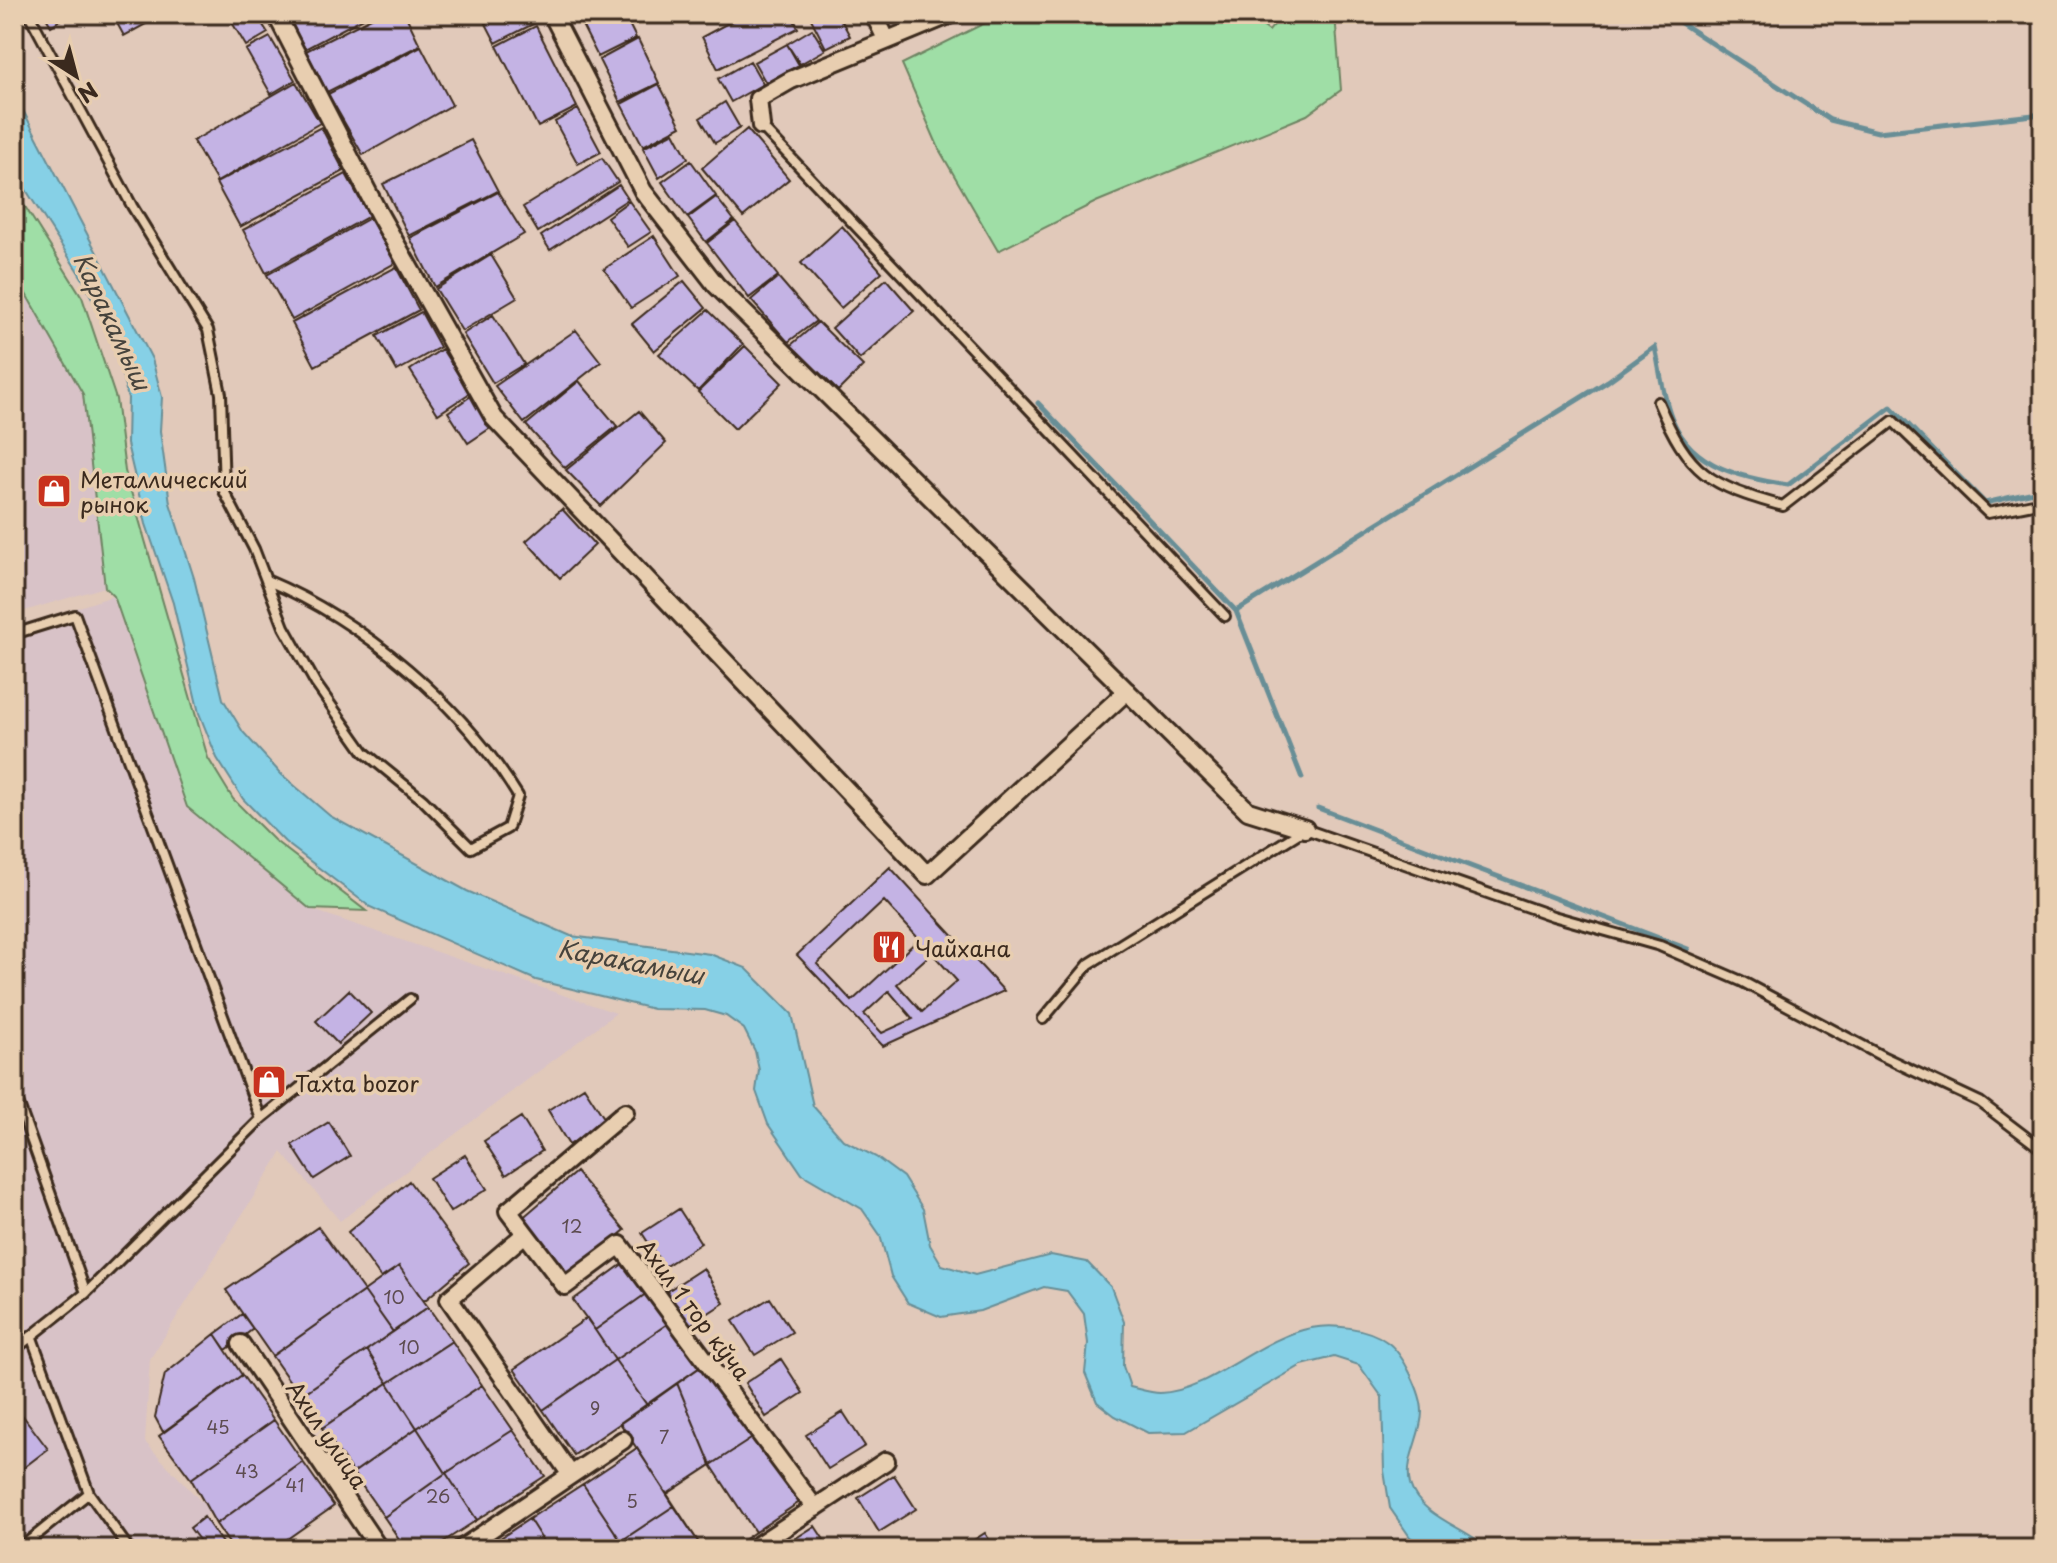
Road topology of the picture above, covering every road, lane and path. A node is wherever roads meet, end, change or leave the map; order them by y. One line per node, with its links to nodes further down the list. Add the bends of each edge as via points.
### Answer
1 (29, 14): 10 (lane, via 132,206 208,330 221,394 224,491)
2 (276, 14): 13 (street, via 379,214 494,418 927,875)
3 (552, 14): 13 (street, via 643,191 716,285)
4 (874, 14): 6 (street)
5 (951, 14): 6 (street)
6 (886, 39): 7 (street, via 758,99)
7 (761, 126): 11 (lane)
8 (1658, 402): 9 (lane, via 1677,447 1709,481 1783,506 1893,421 1988,513)
9 (2043, 502)
10 (266, 580): 10 (lane, via 284,627 316,684 364,752 471,848 508,828 518,796 491,751 425,682 300,594)
11 (1225, 616)
12 (14, 634): 19 (lane, via 75,615)
13 (1127, 691): 14 (street, via 1248,811)
14 (1305, 829): 16 (lane, via 1089,964); 20 (lane, via 1553,916 1660,946 1741,981 1980,1102)
15 (410, 999): 19 (lane)
16 (1043, 1019)
17 (14, 1091): 22 (lane)
18 (625, 1112): 21 (street, Ахил 1 тор кўча, via 508,1211)
19 (261, 1119): 22 (lane)
20 (2043, 1150)
21 (525, 1234): 28 (street, via 449,1299); 30 (street, Ахил 1 тор кўча, via 565,1286 620,1245)
22 (86, 1293): 23 (lane)
23 (32, 1338): 25 (lane); 29 (lane)
24 (241, 1344): 33 (street, Ахил улица)
25 (14, 1350)
26 (623, 1440): 28 (street)
27 (886, 1461): 30 (street)
28 (571, 1475): 34 (street)
29 (89, 1493): 31 (lane); 32 (lane)
30 (815, 1508): 35 (street)
31 (19, 1549)
32 (129, 1549)
33 (379, 1549)
34 (461, 1549)
35 (752, 1549)

